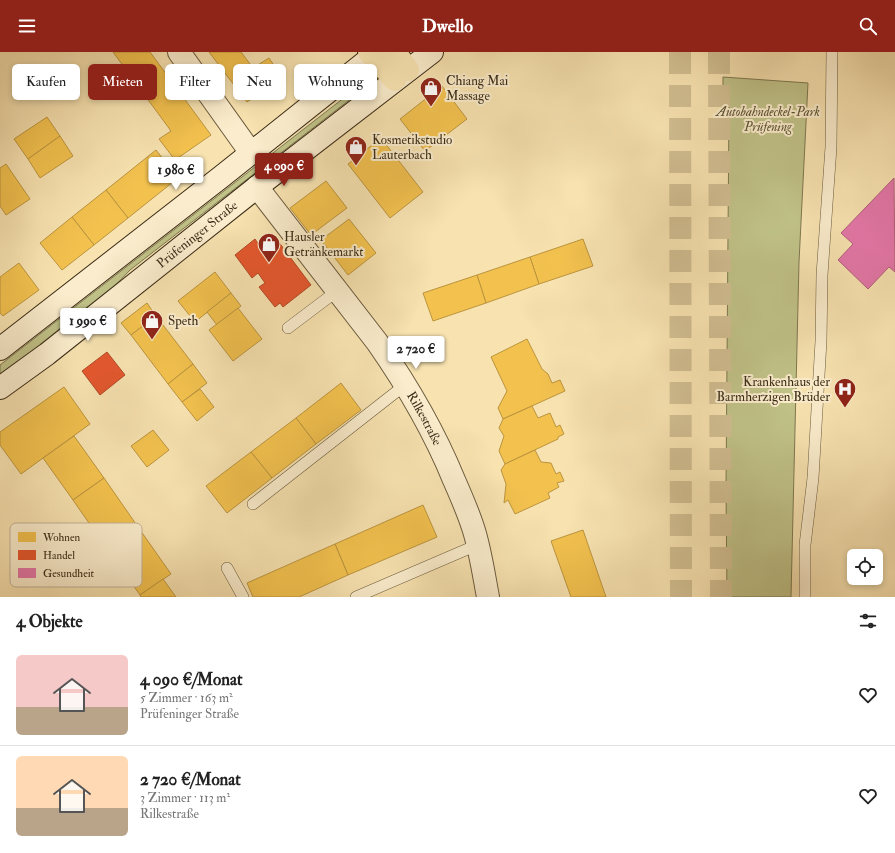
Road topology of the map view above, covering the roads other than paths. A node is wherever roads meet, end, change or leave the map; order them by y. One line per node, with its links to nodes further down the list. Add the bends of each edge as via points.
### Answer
1 (179, 52): 7 (street)
2 (395, 52): 6 (highway)
3 (432, 52): 6 (street, Prüfeninger Straße)
4 (832, 52): 20 (lane, via 831,146 822,275 813,478 805,545)
5 (373, 54): 6 (highway); 7 (street)
6 (401, 75): 8 (street, Prüfeninger Straße)
7 (251, 153): 11 (street)
8 (257, 187): 9 (street, Rilkestraße); 13 (street, Prüfeninger Straße)
9 (337, 291): 10 (lane); 12 (street, Rilkestraße, via 381,348)
10 (288, 328)
11 (0, 349)
12 (405, 385): 14 (lane); 15 (street, Rilkestraße, via 445,457 464,501)
13 (0, 388)
14 (253, 504)
15 (477, 545): 18 (lane); 19 (street, Rilkestraße)
16 (227, 568): 17 (lane)
17 (243, 597)
18 (356, 597)
19 (488, 597)
20 (805, 597)

